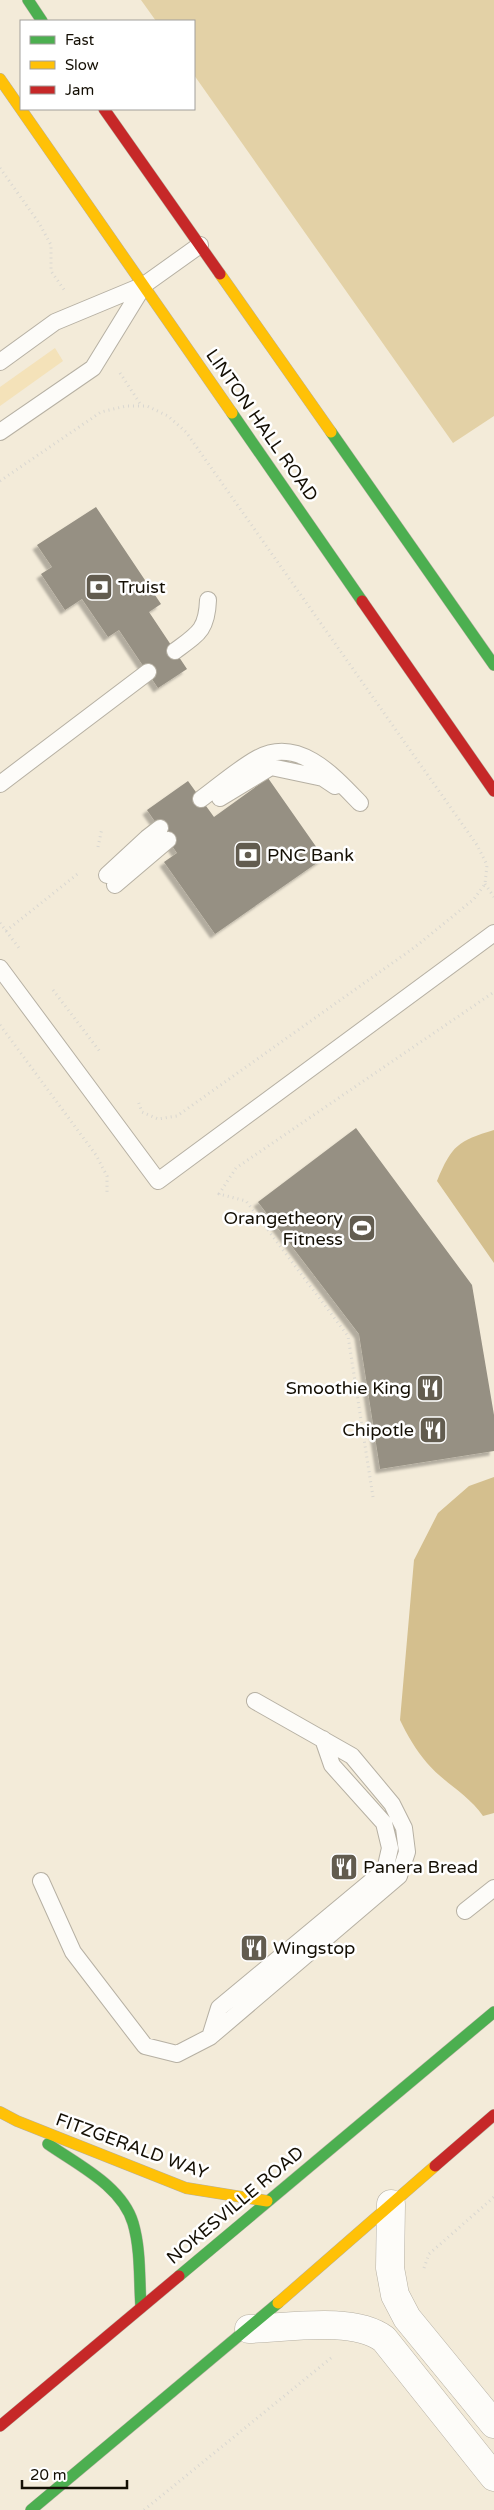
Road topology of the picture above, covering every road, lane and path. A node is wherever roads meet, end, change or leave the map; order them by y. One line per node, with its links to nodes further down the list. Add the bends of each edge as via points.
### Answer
1 (28, 0): 2 (main road)
2 (41, 20)
3 (0, 79): 4 (main road, LINTON HALL ROAD)
4 (20, 108)
5 (22, 110): 10 (main road, LINTON HALL ROAD)
6 (105, 110): 8 (main road)
7 (0, 168): 9 (path, via 51,245)
8 (200, 246): 10 (lane); 16 (main road)
9 (52, 271)
10 (144, 285): 11 (lane, via 55,322); 12 (lane, via 93,368); 19 (main road, LINTON HALL ROAD)
11 (0, 362)
12 (0, 432)
13 (0, 481): 27 (path, via 101,412 126,406 147,406 168,416 192,440 477,845 486,865)
14 (208, 600): 15 (lane, via 208,619 200,632)
15 (175, 652)
16 (494, 665)
17 (148, 672): 18 (lane)
18 (0, 784)
19 (494, 791)
20 (204, 802): 21 (lane, via 260,757 293,753 330,772)
21 (360, 803)
22 (102, 828): 24 (path)
23 (164, 834): 26 (lane, via 147,838)
24 (97, 851)
25 (86, 867): 29 (path)
26 (111, 880)
27 (485, 884): 28 (path); 34 (path, via 474,899 415,947 177,1116 158,1119 142,1112)
28 (494, 897)
29 (6, 931)
30 (494, 933): 31 (lane, via 158,1181)
31 (0, 968)
32 (494, 992): 36 (path, via 236,1168 219,1194 246,1201 348,1336)
33 (0, 1025): 35 (path, via 96,1155 107,1176)
34 (138, 1101)
35 (106, 1193)
36 (373, 1497)
37 (255, 1701): 38 (lane, via 352,1756 392,1804 404,1828 407,1852 399,1876 210,2037 177,2054 145,2046 72,1952)
38 (41, 1881)
39 (494, 1888): 40 (lane)
40 (465, 1911)
41 (494, 2012): 46 (main road, NOKESVILLE ROAD)
42 (0, 2112): 44 (main road, FITZGERALD WAY)
43 (494, 2114): 47 (main road)
44 (17, 2121): 46 (main road, FITZGERALD WAY, via 186,2188); 49 (main road, FITZGERALD WAY, via 113,2192 130,2214 135,2230)
45 (494, 2197): 48 (path, via 429,2254)
46 (267, 2201): 49 (main road, NOKESVILLE ROAD)
47 (391, 2204): 50 (main road); 52 (street, via 390,2268 395,2295 407,2318)
48 (424, 2269)
49 (141, 2307): 53 (main road, NOKESVILLE ROAD)
50 (249, 2329): 54 (street, via 341,2326 384,2338); 55 (main road)
51 (338, 2357): 56 (path, via 326,2361)
52 (494, 2424)
53 (0, 2426)
54 (494, 2477)
55 (31, 2510)
56 (144, 2510)

